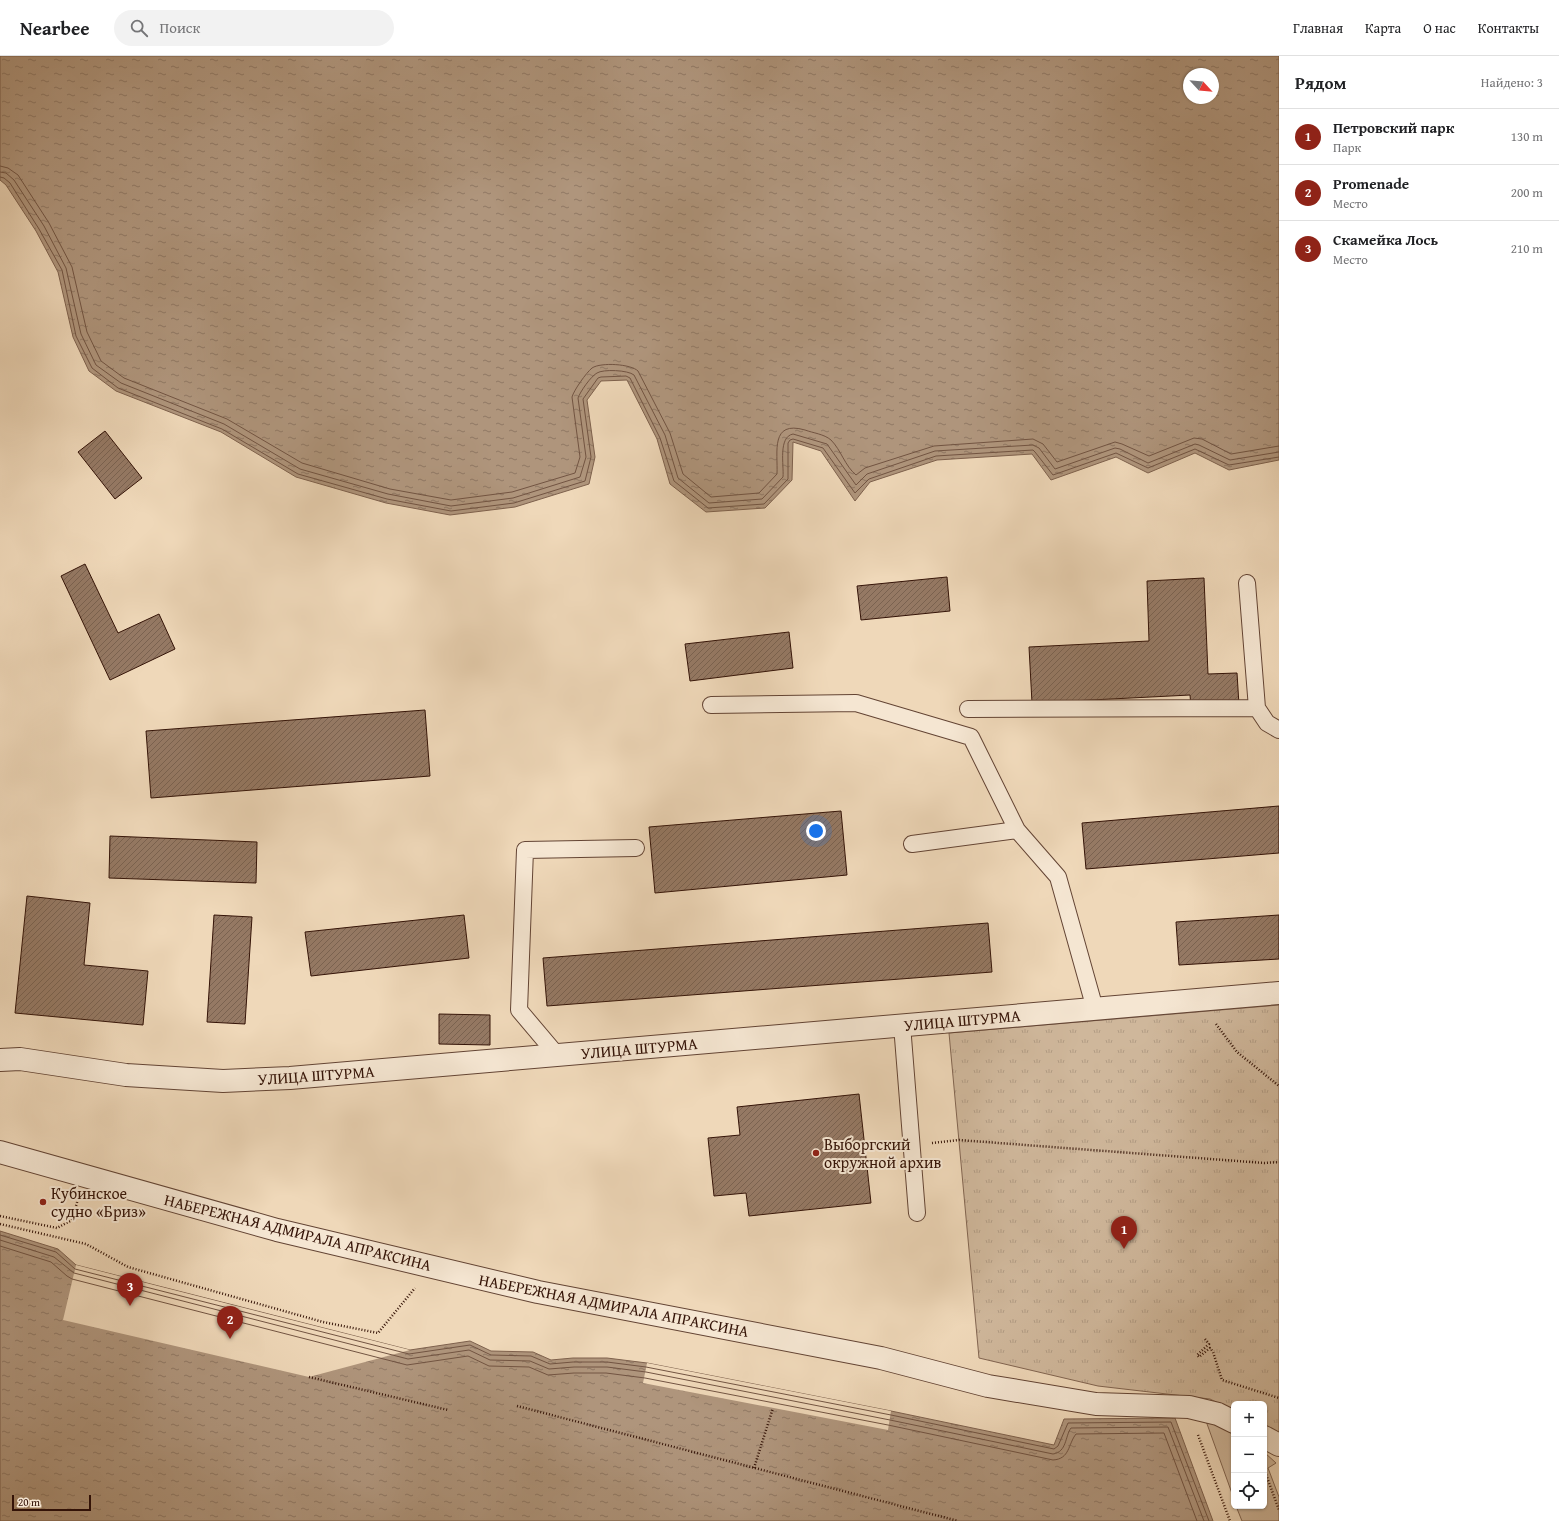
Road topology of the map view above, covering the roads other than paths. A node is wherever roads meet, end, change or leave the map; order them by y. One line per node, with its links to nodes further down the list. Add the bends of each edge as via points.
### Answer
1 (1247, 583): 4 (lane)
2 (711, 706): 6 (lane, via 856,703 971,736)
3 (968, 708): 4 (lane)
4 (1257, 708): 5 (lane, via 1267,723)
5 (1279, 730)
6 (1016, 830): 7 (lane); 10 (lane, via 1058,877)
7 (912, 844)
8 (636, 848): 12 (lane, via 524,850 519,1010)
9 (1279, 993): 10 (street, УЛИЦА ШТУРМА)
10 (1095, 1009): 11 (street, УЛИЦА ШТУРМА)
11 (902, 1025): 12 (street, УЛИЦА ШТУРМА); 15 (lane)
12 (558, 1055): 13 (street, УЛИЦА ШТУРМА, via 223,1082 126,1075 20,1058)
13 (0, 1060)
14 (0, 1152): 16 (street, НАБЕРЕЖНАЯ АДМИРАЛА АПРАКСИНА, via 277,1230 538,1292 881,1358 988,1386 1096,1404 1189,1407 1218,1414)
15 (917, 1213)
16 (1231, 1420)
17 (1267, 1439): 18 (street)
18 (1279, 1445)

